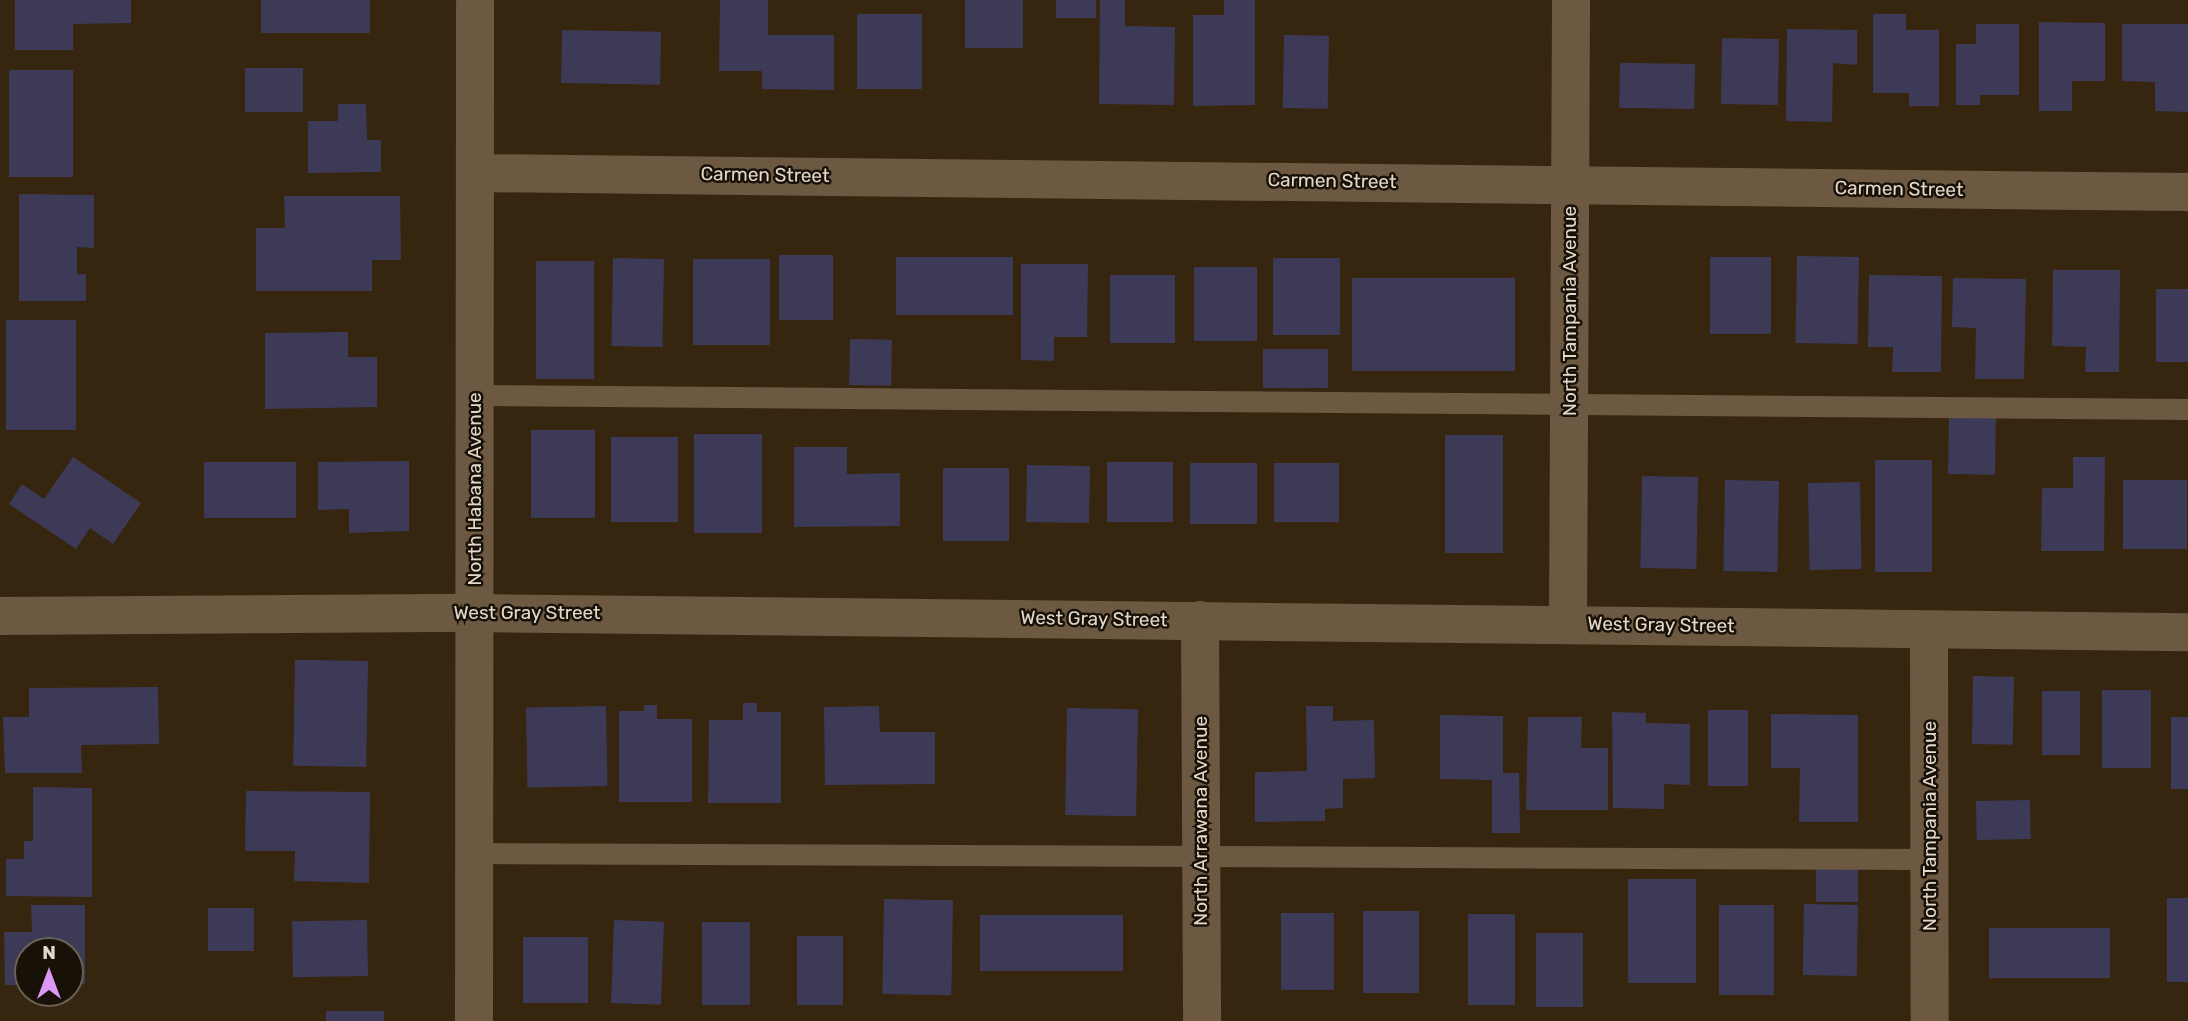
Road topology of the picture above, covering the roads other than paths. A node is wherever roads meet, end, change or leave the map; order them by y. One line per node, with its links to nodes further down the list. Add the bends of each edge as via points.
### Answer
1 (475, 0): 3 (street, North Habana Avenue)
2 (1571, 0): 4 (street, North Tampania Avenue)
3 (476, 173): 4 (street, Carmen Street); 6 (street, North Habana Avenue)
4 (1571, 183): 5 (street, Carmen Street); 7 (street, North Tampania Avenue)
5 (2188, 192)
6 (475, 396): 7 (lane); 9 (street, North Habana Avenue)
7 (1569, 404): 8 (lane); 12 (street, North Tampania Avenue)
8 (2188, 410)
9 (474, 612): 10 (street, West Gray Street); 11 (street, West Gray Street); 15 (street, North Habana Avenue)
10 (0, 616)
11 (1200, 620): 12 (street, West Gray Street); 16 (street, North Arrawana Avenue)
12 (1568, 623): 13 (street, West Gray Street)
13 (1929, 630): 14 (street, West Gray Street); 17 (street, North Tampania Avenue)
14 (2188, 632)
15 (474, 853): 16 (lane); 18 (street, North Habana Avenue)
16 (1201, 854): 17 (lane); 19 (street, North Arrawana Avenue)
17 (1931, 859): 20 (street, North Tampania Avenue)
18 (474, 1021)
19 (1202, 1021)
20 (1930, 1021)

